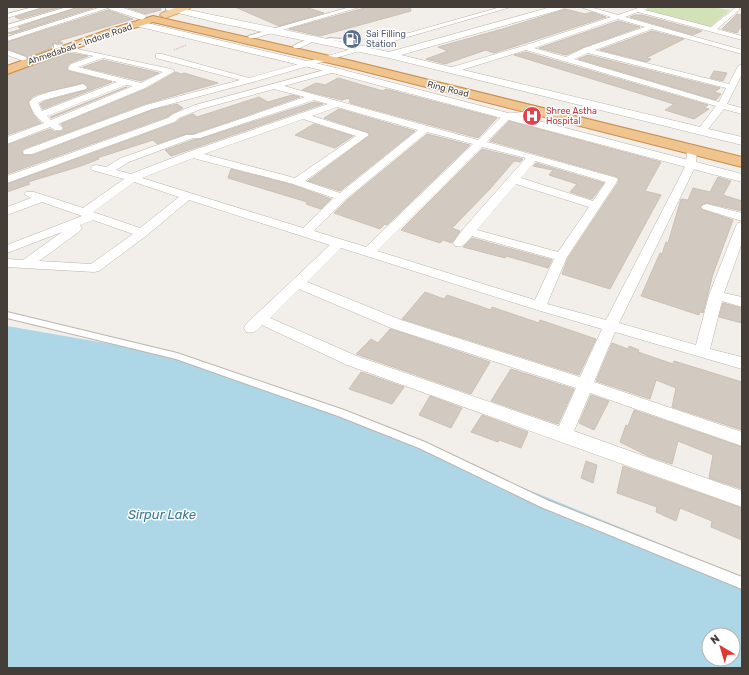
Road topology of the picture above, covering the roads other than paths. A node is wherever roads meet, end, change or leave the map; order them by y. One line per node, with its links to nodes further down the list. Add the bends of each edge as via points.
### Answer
1 (40, 7): 15 (street, via 7,16)
2 (74, 7): 15 (street)
3 (108, 7): 19 (street)
4 (112, 7): 13 (street)
5 (357, 7): 20 (street)
6 (508, 7): 27 (street)
7 (560, 7): 33 (street)
8 (583, 7): 14 (street)
9 (647, 7): 12 (street)
10 (726, 7): 11 (street)
11 (739, 9): 18 (street, via 732,18)
12 (638, 10): 14 (street); 18 (street)
13 (162, 13): 20 (street); 21 (highway, Ring Road); 25 (highway, Ahmedabad - Indore Road); 37 (highway, Ring Road); 40 (street)
14 (619, 17): 16 (street); 28 (street)
15 (20, 23): 17 (street); 19 (street)
16 (653, 26): 30 (street); 32 (street)
17 (7, 27)
18 (712, 30): 22 (street)
19 (34, 31): 23 (street); 25 (street)
20 (270, 31): 21 (street); 24 (street)
21 (252, 36): 26 (highway, Ring Road)
22 (742, 38)
23 (7, 39)
24 (316, 40): 26 (street); 29 (street)
25 (59, 42): 35 (street); 36 (highway, Ahmedabad - Indore Road); 44 (highway, Ahmedabad - Indore Road)
26 (297, 46): 29 (highway, Ring Road)
27 (356, 48): 29 (street); 33 (street)
28 (526, 48): 38 (street); 46 (street)
29 (341, 50): 37 (street); 39 (highway, Ring Road)
30 (587, 50): 38 (street); 52 (street)
31 (7, 52): 36 (street)
32 (742, 52)
33 (388, 55): 39 (street); 46 (street)
34 (159, 56): 47 (street)
35 (100, 57): 48 (street, via 72,68); 49 (street, via 171,71)
36 (23, 59): 41 (highway, Ahmedabad - Indore Road)
37 (323, 59): 40 (street); 42 (highway, Ring Road)
38 (566, 60): 56 (street)
39 (367, 61): 42 (street); 77 (highway, Ring Road)
40 (307, 64): 45 (street); 47 (street)
41 (7, 65)
42 (352, 65): 45 (street); 59 (highway, Ring Road)
43 (742, 66): 52 (street)
44 (7, 70)
45 (332, 70): 50 (street); 62 (street)
46 (452, 70): 67 (street)
47 (250, 80): 57 (street)
48 (124, 82): 49 (street); 60 (street)
49 (142, 86): 54 (street)
50 (275, 86): 53 (street); 63 (street, via 198,107)
51 (83, 87): 60 (street, via 35,100 34,105)
52 (732, 87): 56 (street)
53 (315, 97): 55 (street); 69 (street)
54 (104, 101): 57 (street); 64 (street)
55 (339, 103): 61 (street); 66 (street)
56 (722, 105): 58 (street); 67 (street)
57 (127, 109): 65 (street); 68 (street)
58 (742, 111)
59 (540, 112): 62 (street); 74 (highway, Ring Road)
60 (40, 115): 64 (street)
61 (302, 116): 73 (street); 88 (street, via 364,135)
62 (507, 116): 72 (street); 81 (street)
63 (171, 120): 65 (street); 69 (street)
64 (50, 124): 68 (street); 71 (street)
65 (153, 126): 75 (street)
66 (425, 129): 72 (street); 91 (street)
67 (701, 132): 70 (street)
68 (74, 134): 75 (street); 76 (street)
69 (193, 136): 73 (street); 83 (street, via 125,160)
70 (742, 141)
71 (7, 142)
72 (481, 144): 79 (street); 106 (street)
73 (207, 149): 78 (street)
74 (692, 149): 80 (highway, Ring Road); 81 (street)
75 (84, 151): 86 (street)
76 (28, 152)
77 (742, 152)
78 (192, 154): 84 (street); 88 (street)
79 (533, 157): 87 (street); 93 (street, via 613,180)
80 (742, 162)
81 (691, 165): 85 (street); 115 (street)
82 (96, 168): 83 (street)
83 (108, 171): 84 (street)
84 (132, 178): 90 (street); 96 (street)
85 (742, 178)
86 (7, 180)
87 (515, 180): 93 (street); 99 (street)
88 (297, 182): 91 (street)
89 (30, 194): 92 (street)
90 (188, 195): 100 (street); 101 (street)
91 (342, 197): 100 (street)
92 (42, 198): 95 (street); 96 (street)
93 (596, 206): 107 (street)
94 (707, 207): 97 (street)
95 (7, 211)
96 (88, 214): 101 (street); 104 (street); 109 (street)
97 (742, 217)
98 (742, 226): 105 (street)
99 (468, 231): 103 (street); 107 (street)
100 (306, 232): 102 (street)
101 (142, 233): 109 (street, via 94,268)
102 (338, 243): 106 (street); 110 (street)
103 (459, 243)
104 (7, 249)
105 (737, 249): 111 (street)
106 (368, 252): 113 (street)
107 (561, 257): 113 (street)
108 (7, 263): 109 (street)
109 (26, 264)
110 (297, 283): 118 (street, via 396,324); 119 (street, via 256,324)
111 (716, 295): 112 (street); 116 (street)
112 (742, 302)
113 (539, 306): 115 (street)
114 (7, 315): 122 (lane, via 177,356 341,413 422,445 545,504)
115 (610, 326): 116 (street); 118 (street)
116 (702, 352): 117 (street)
117 (742, 362)
118 (586, 385): 119 (street); 120 (street)
119 (564, 435): 121 (street)
120 (742, 439)
121 (742, 499)
122 (742, 583)

